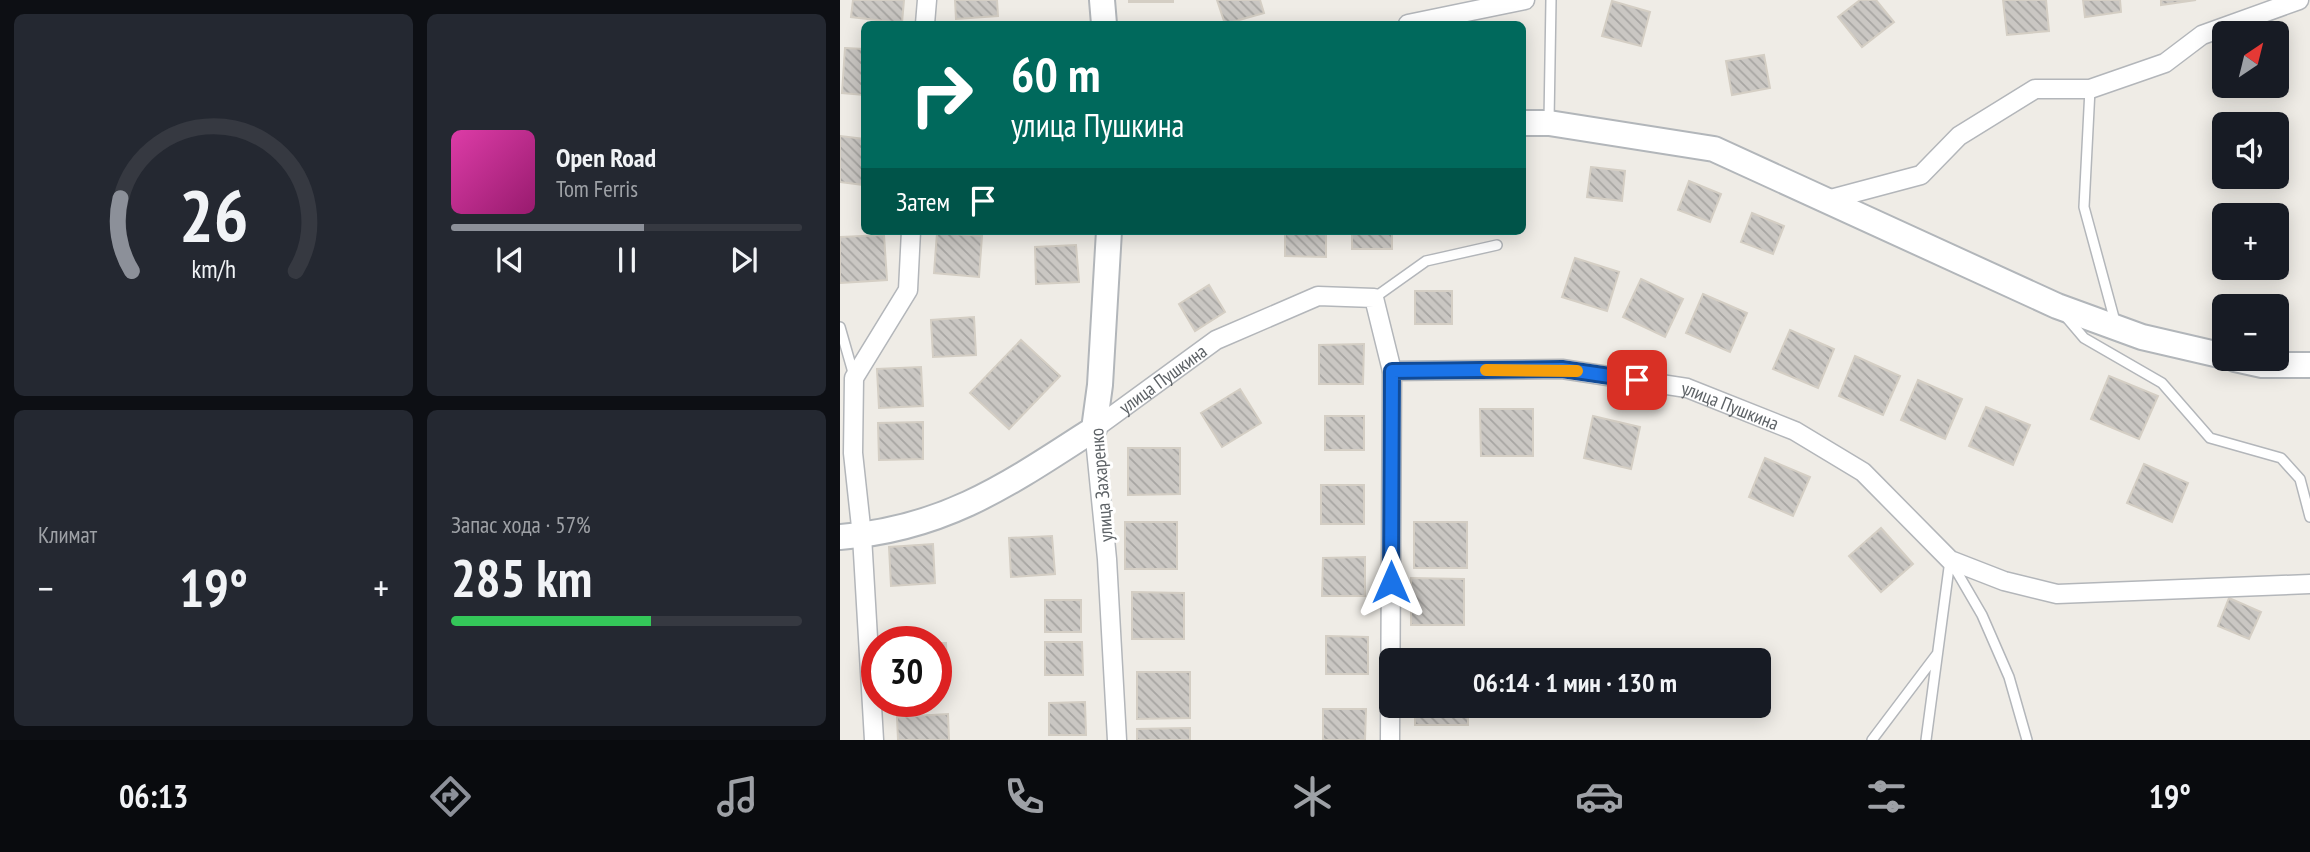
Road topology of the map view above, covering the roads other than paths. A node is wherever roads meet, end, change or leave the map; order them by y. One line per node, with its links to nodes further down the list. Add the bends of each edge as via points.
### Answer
1 (927, 0): 6 (street)
2 (1102, 0): 7 (street)
3 (1525, 0): 8 (street)
4 (1551, 0): 11 (lane)
5 (2300, 0): 9 (street, via 2202,35 2165,63)
6 (925, 21)
7 (1104, 21)
8 (1423, 21)
9 (2090, 89): 12 (street, via 2035,89 1959,136 1921,174); 19 (lane, via 2084,207)
10 (1526, 123): 11 (street)
11 (1549, 123): 12 (street, via 1714,149)
12 (1828, 200): 17 (street)
13 (911, 235): 24 (street, via 908,290)
14 (1109, 235): 25 (street, улица Захаренко)
15 (1497, 245): 16 (lane, via 1426,261)
16 (1374, 298): 23 (street); 25 (street, улица Пушкина, via 1318,296 1216,340)
17 (2057, 306): 19 (street); 26 (lane, via 2084,338 2162,383 2210,438 2281,458 2300,479)
18 (840, 327): 24 (lane)
19 (2117, 328): 20 (street)
20 (2212, 353)
21 (2289, 365): 22 (street)
22 (2310, 365)
23 (1392, 371): 28 (street, улица Пушкина, via 1562,369 1687,388 1795,431 1863,472); 33 (street)
24 (854, 378): 27 (street)
25 (1094, 429): 27 (street, улица Пушкина, via 998,492 924,523); 32 (street, улица Захаренко)
26 (2310, 517)
27 (851, 537): 31 (street)
28 (1950, 560): 29 (street, улица Пушкина, via 2057,594); 30 (lane); 36 (lane, via 2010,677)
29 (2310, 584)
30 (1938, 652): 34 (lane); 35 (lane)
31 (874, 740)
32 (1117, 740)
33 (1390, 740)
34 (1872, 740)
35 (1926, 740)
36 (2027, 740)

